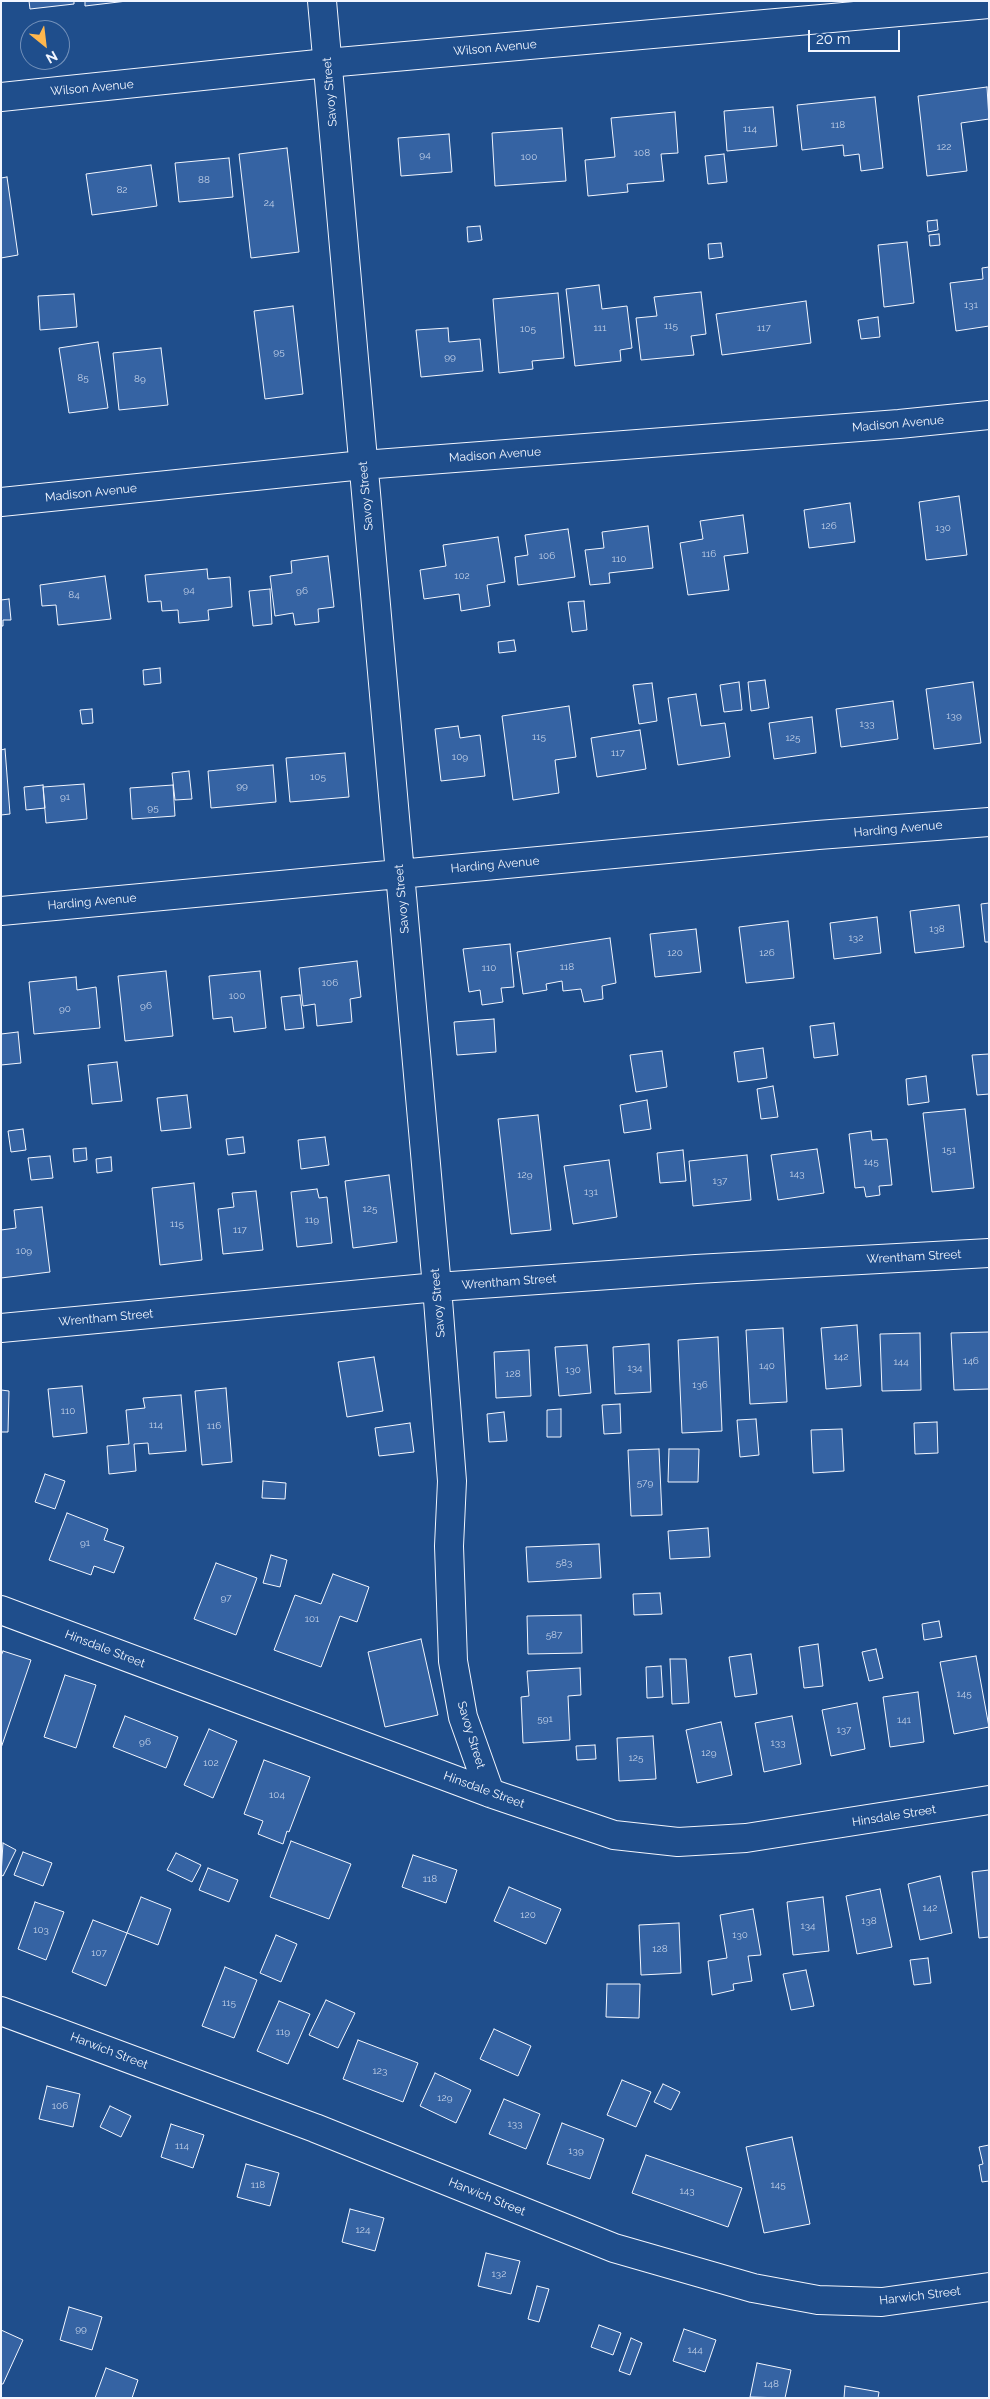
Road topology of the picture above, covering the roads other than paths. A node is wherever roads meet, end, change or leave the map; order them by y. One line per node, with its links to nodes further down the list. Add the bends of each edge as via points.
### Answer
1 (322, 1): 3 (street, Savoy Street)
2 (989, 4): 3 (street, Wilson Avenue)
3 (327, 63): 4 (street, Wilson Avenue); 6 (street, Savoy Street)
4 (1, 97)
5 (989, 415): 6 (street, Madison Avenue)
6 (363, 465): 7 (street, Madison Avenue); 9 (street, Savoy Street)
7 (1, 502)
8 (989, 822): 9 (street, Harding Avenue)
9 (400, 873): 10 (street, Harding Avenue); 12 (street, Savoy Street)
10 (1, 911)
11 (989, 1253): 12 (street, Wrentham Street)
12 (437, 1287): 13 (street, Wrentham Street); 15 (street, Savoy Street, via 452,1481 449,1546 453,1661 463,1717)
13 (1, 1328)
14 (1, 1610): 15 (street, Hinsdale Street)
15 (490, 1793): 16 (street, Hinsdale Street, via 614,1835 678,1842 746,1838)
16 (989, 1800)
17 (1, 2011): 18 (street, Harwich Street, via 314,2128 614,2248 753,2288 818,2300 882,2302)
18 (989, 2287)

